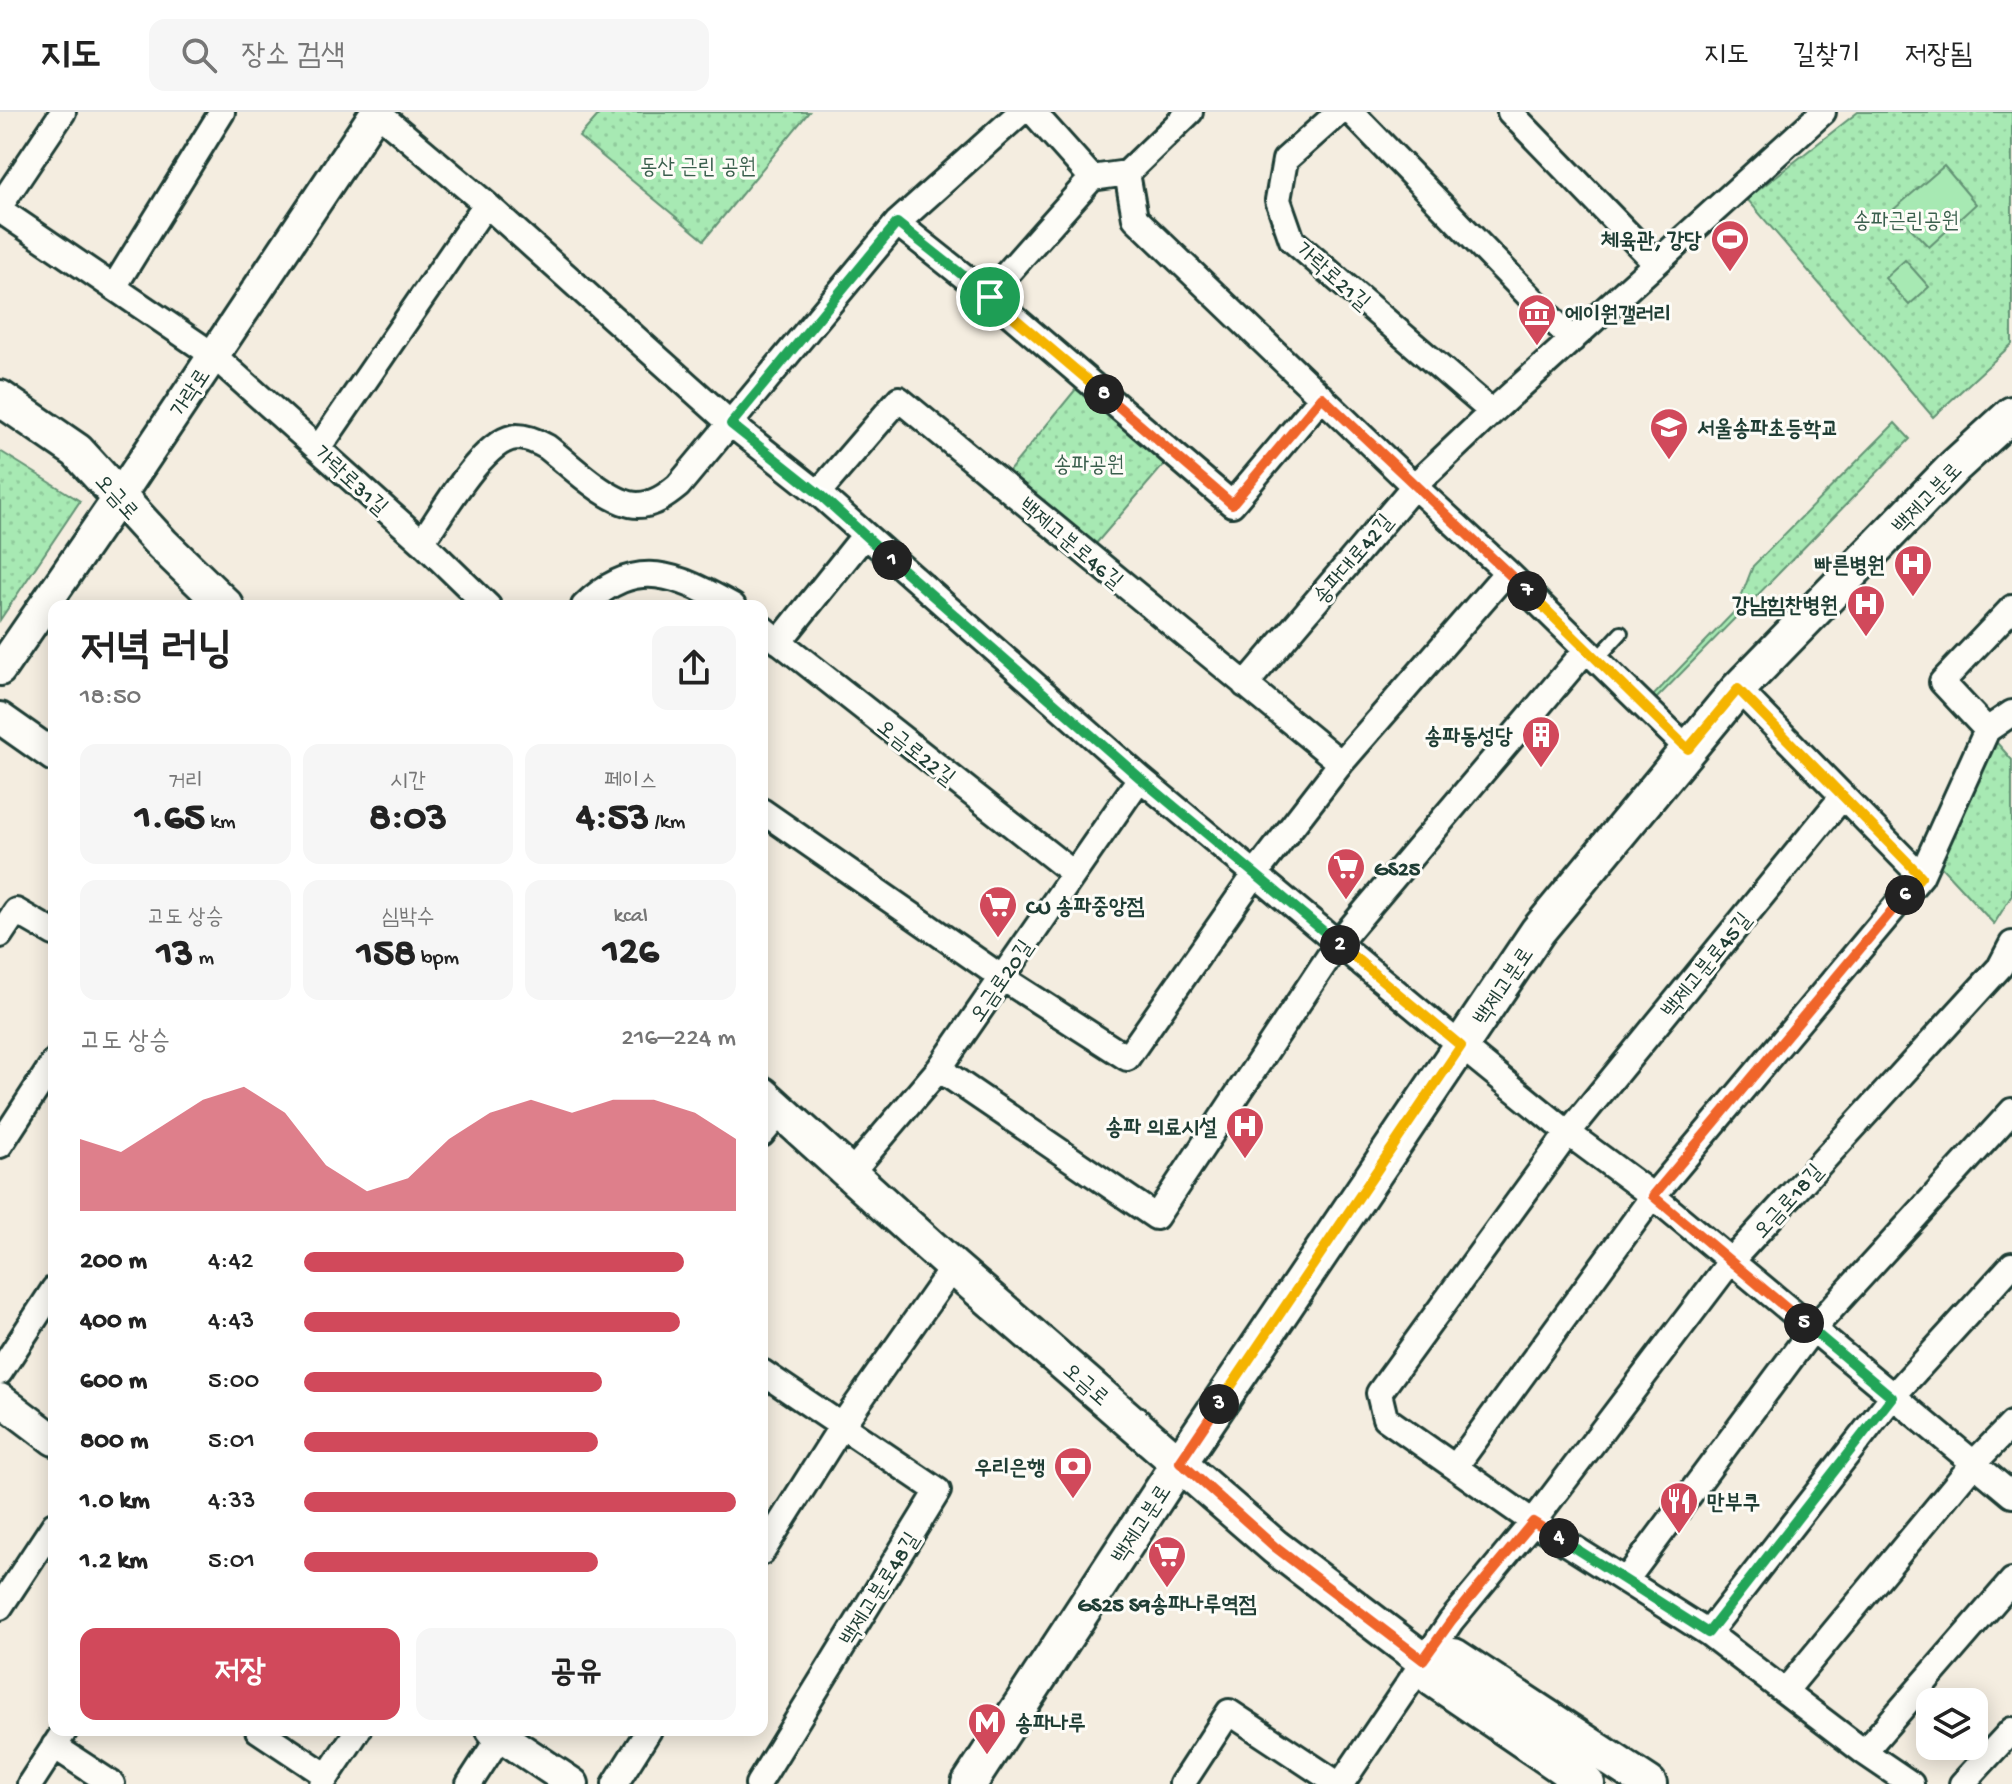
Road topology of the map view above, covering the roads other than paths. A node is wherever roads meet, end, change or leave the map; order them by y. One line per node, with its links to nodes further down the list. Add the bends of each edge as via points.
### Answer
1 (63, 112): 14 (street)
2 (222, 112): 17 (street)
3 (376, 112): 13 (street); 20 (street, 가락로)
4 (1021, 112): 15 (street)
5 (1033, 112): 12 (street)
6 (1190, 112): 11 (street)
7 (1339, 112): 23 (street, 가락로21길, via 1285,160 1278,200 1292,240)
8 (1351, 112): 19 (street)
9 (1510, 112): 16 (street)
10 (1823, 112): 16 (street, 송파대로42길)
11 (1127, 173): 12 (street); 21 (street, via 1135,218)
12 (1092, 178): 18 (street)
13 (486, 204): 25 (street); 26 (street)
14 (0, 208): 17 (street, 가락로31길)
15 (897, 223): 18 (street); 25 (street)
16 (1656, 263): 19 (street, 송파대로42길)
17 (114, 287): 20 (street, 가락로31길)
18 (988, 295): 21 (street, via 1232,504)
19 (1572, 340): 23 (street, 송파대로42길)
20 (213, 355): 26 (street, 가락로31길); 29 (street, 가락로)
21 (1322, 397): 27 (street)
22 (0, 398): 29 (main road, 오금로, via 77,451)
23 (1492, 412): 27 (street, 송파대로42길)
24 (2012, 414): 45 (main road, 백제고분로)
25 (731, 424): 28 (street); 31 (street, via 678,486 662,499 641,505 624,503 533,440 515,437 496,443)
26 (318, 449): 31 (street, 가락로31길)
27 (1414, 486): 32 (street); 44 (street, 송파대로42길)
28 (818, 493): 30 (street); 44 (street, 백제고분로46길, via 899,399)
29 (119, 497): 33 (street, 가락로); 35 (main road, 오금로)
30 (864, 536): 41 (street); 52 (street)
31 (422, 542): 36 (street, 가락로31길)
32 (1507, 572): 42 (street); 51 (street)
33 (48, 600)
34 (48, 600): 43 (street, 가락로)
35 (220, 600)
36 (482, 600)
37 (590, 600): 38 (street, via 602,588 638,574 668,576)
38 (722, 600)
39 (2012, 608): 48 (street, via 1942,682)
40 (1621, 633): 42 (lane)
41 (771, 635): 55 (street, 오금로22길)
42 (1591, 655): 49 (street); 60 (street)
43 (0, 670)
44 (1245, 685): 51 (street, 백제고분로46길)
45 (1738, 689): 49 (main road, 백제고분로); 53 (street)
46 (2012, 713): 48 (street)
47 (0, 718): 50 (street)
48 (1987, 730): 57 (street)
49 (1688, 749): 64 (main road, 백제고분로, via 1538,931)
50 (48, 752)
51 (1341, 763): 56 (street)
52 (1140, 778): 55 (street, 오금로20길); 56 (street)
53 (1843, 796): 57 (street); 69 (street, 백제고분로45길)
54 (768, 815): 63 (street)
55 (1073, 873): 63 (street, 오금로20길)
56 (1256, 873): 60 (street); 63 (street, via 1127,1058)
57 (1921, 876): 72 (street)
58 (48, 930): 59 (street, via 16,911)
59 (0, 935)
60 (1338, 943): 64 (street); 65 (street, via 1156,1217)
61 (2012, 944): 62 (street, 오금로18길)
62 (2006, 974): 73 (street, 오금로18길)
63 (1001, 977): 65 (street, 오금로20길)
64 (1461, 1046): 69 (street); 85 (main road, 백제고분로)
65 (939, 1069): 71 (street, 오금로20길)
66 (48, 1071): 70 (street)
67 (2012, 1111): 77 (street)
68 (768, 1113): 71 (main road, 오금로)
69 (1568, 1133): 72 (street); 87 (street, 백제고분로45길, via 1379,1393 1385,1418)
70 (0, 1145)
71 (850, 1174): 75 (main road, 오금로)
72 (1653, 1196): 73 (street); 87 (street)
73 (1730, 1262): 77 (street); 89 (street, 오금로18길)
74 (2012, 1265): 80 (street)
75 (953, 1267): 82 (street); 85 (main road, 오금로)
76 (48, 1298): 78 (street)
77 (1812, 1330): 80 (street); 92 (street)
78 (0, 1372)
79 (768, 1376): 82 (street)
80 (1892, 1397): 86 (street); 95 (street)
81 (0, 1399): 84 (street)
82 (843, 1424): 91 (street); 112 (street, 백제고분로48길, via 938,1491)
83 (2012, 1424): 86 (street)
84 (48, 1435)
85 (1180, 1462): 96 (main road, 오금로, via 1275,1547); 113 (main road, 백제고분로)
86 (1973, 1464): 88 (street); 97 (street)
87 (1456, 1466): 89 (street)
88 (2012, 1495)
89 (1533, 1522): 92 (street); 96 (street, 오금로18길)
90 (48, 1534): 94 (street)
91 (768, 1543)
92 (1626, 1580): 95 (street)
93 (2012, 1581): 105 (street)
94 (0, 1607)
95 (1708, 1633): 97 (street)
96 (1423, 1660): 115 (street, 오금로18길); 116 (main road, 오금로, via 1433,1679); 117 (main road, via 1454,1656)
97 (1786, 1690): 105 (street)
98 (2012, 1730): 119 (street)
99 (266, 1736): 106 (street)
100 (354, 1736): 106 (street)
101 (497, 1736): 109 (street)
102 (505, 1736): 110 (street)
103 (645, 1736): 111 (street)
104 (60, 1738): 107 (street); 108 (street)
105 (1864, 1752): 118 (street)
106 (325, 1780)
107 (30, 1784)
108 (112, 1784)
109 (469, 1784)
110 (573, 1784)
111 (615, 1784)
112 (758, 1784)
113 (969, 1784)
114 (1182, 1784): 115 (street, via 1229,1712)
115 (1340, 1784)
116 (1587, 1784)
117 (1649, 1784)
118 (1911, 1784)
119 (1962, 1784)

